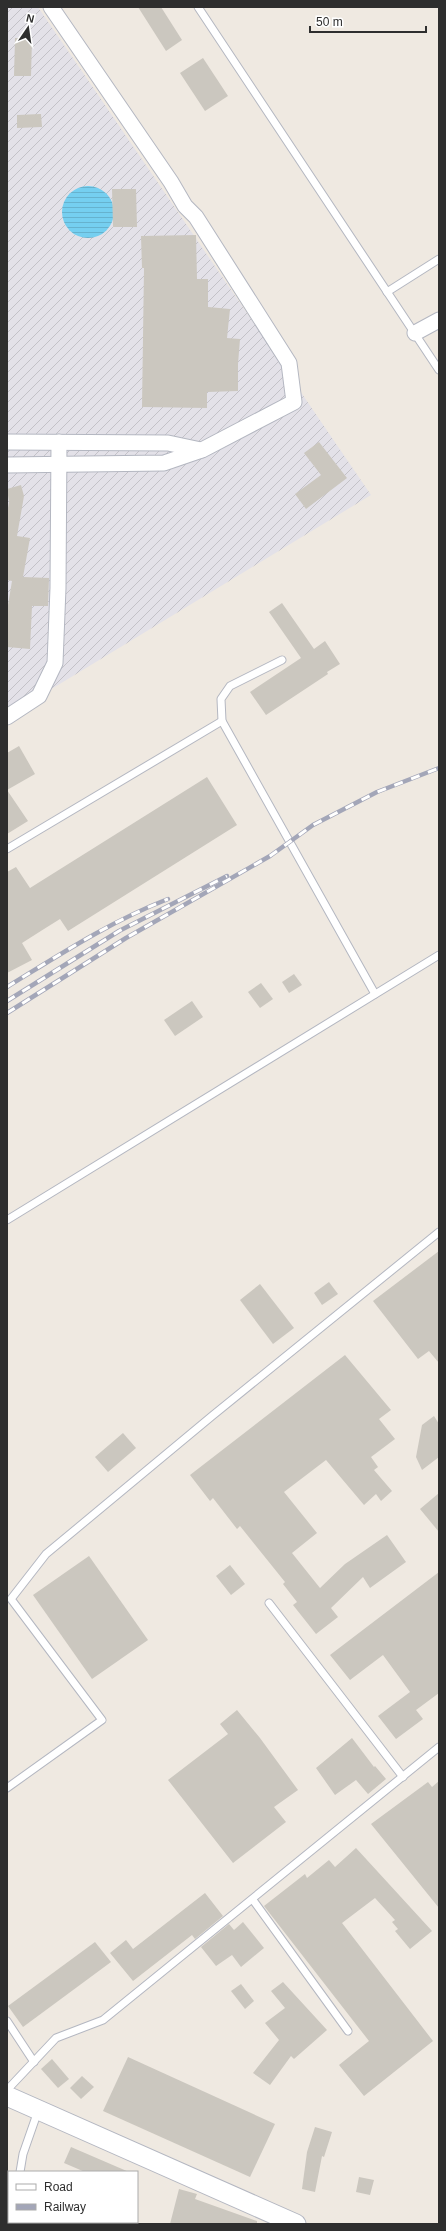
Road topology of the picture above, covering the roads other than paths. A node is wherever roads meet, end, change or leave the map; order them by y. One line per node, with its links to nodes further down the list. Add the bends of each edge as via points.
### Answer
1 (51, 7): 10 (street, via 185,206 196,217 289,363 294,402)
2 (198, 7): 4 (lane)
3 (439, 259): 4 (lane)
4 (387, 292): 6 (lane)
5 (439, 320): 6 (street)
6 (415, 333): 7 (lane)
7 (439, 370)
8 (7, 442): 9 (street)
9 (59, 442): 10 (street, via 168,444); 12 (street)
10 (202, 450): 12 (street, via 164,463)
11 (7, 465): 12 (street)
12 (59, 465): 14 (street, via 55,663 39,696)
13 (282, 660): 15 (lane, via 230,686 220,699)
14 (7, 717)
15 (222, 721): 16 (lane); 18 (lane)
16 (7, 849)
17 (439, 955): 18 (lane)
18 (375, 994): 19 (lane, via 330,1024 174,1116)
19 (7, 1220)
20 (439, 1232): 24 (lane, via 46,1554 11,1599 102,1720)
21 (269, 1603): 23 (lane)
22 (439, 1747): 23 (lane)
23 (403, 1777): 25 (lane)
24 (7, 1788)
25 (253, 1900): 27 (lane); 28 (lane, via 103,2020 56,2038)
26 (7, 2020): 28 (lane)
27 (348, 2031)
28 (34, 2062): 29 (lane)
29 (7, 2090)
30 (7, 2096): 31 (street)
31 (39, 2110): 32 (lane); 33 (street)
32 (20, 2171)
33 (296, 2224)

